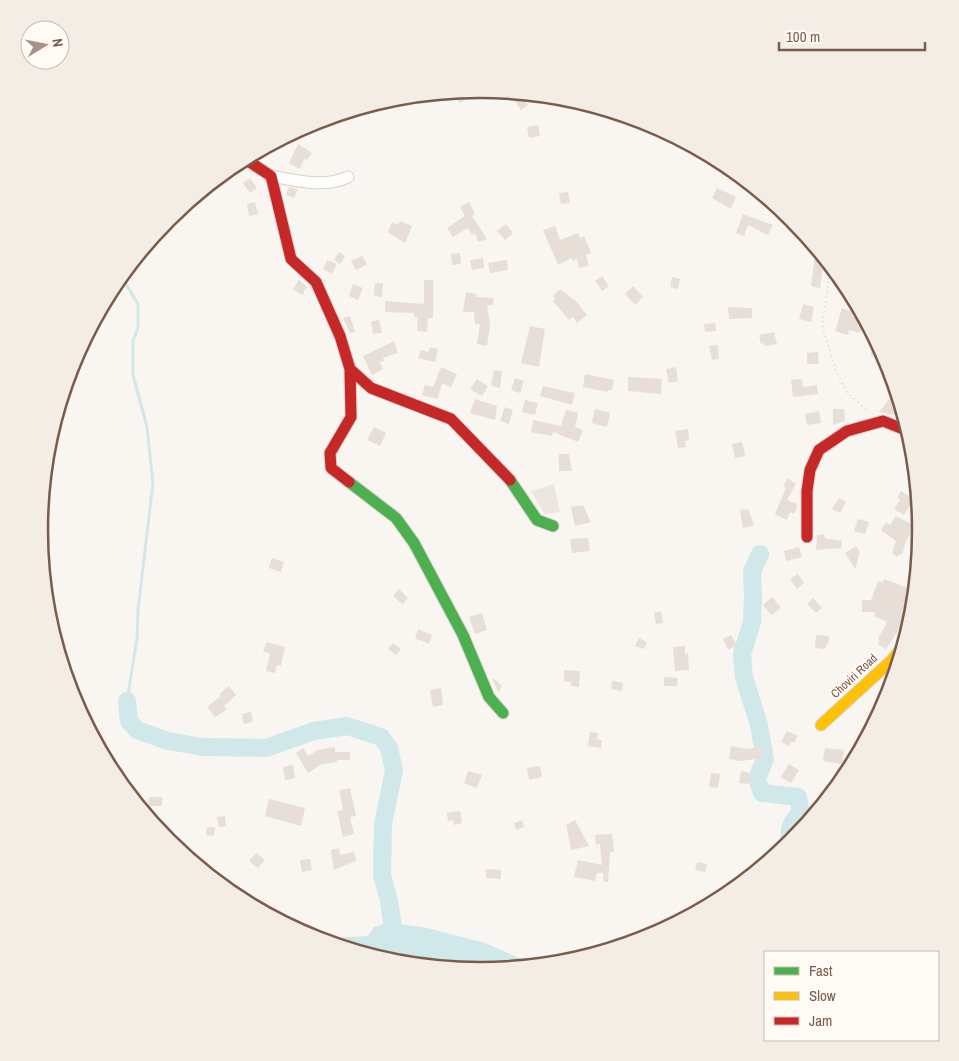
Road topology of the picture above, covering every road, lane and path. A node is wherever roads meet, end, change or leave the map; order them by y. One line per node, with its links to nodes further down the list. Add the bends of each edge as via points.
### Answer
1 (252, 163): 2 (street)
2 (272, 176): 3 (street, via 316,184 335,183); 5 (street, via 291,259 316,282 340,336)
3 (348, 176)
4 (829, 278): 6 (path, via 822,326 836,371 846,392)
5 (350, 369): 8 (street, via 358,381 369,388 434,411 460,426 479,451 517,488 537,520); 11 (street, via 352,417 330,453 331,468 396,518 414,544 462,635 489,697)
6 (883, 421): 7 (street); 9 (street, via 848,431 819,450 810,470 807,491)
7 (899, 427)
8 (553, 526)
9 (807, 537)
10 (892, 660): 12 (street, Choviri Road)
11 (503, 713)
12 (821, 725)

